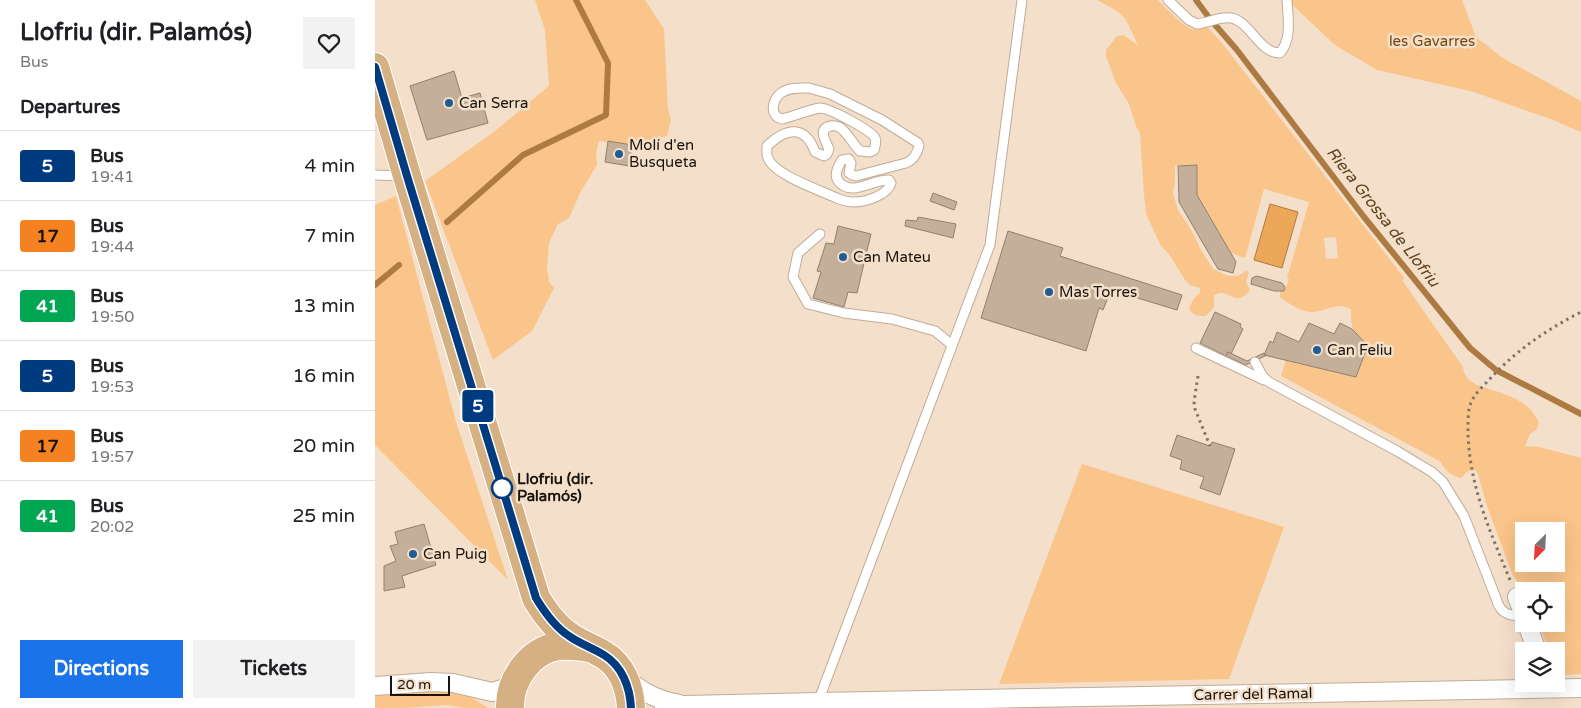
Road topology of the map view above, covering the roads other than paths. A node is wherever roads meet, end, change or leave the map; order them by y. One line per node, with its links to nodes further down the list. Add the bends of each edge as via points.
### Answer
1 (1022, 0): 9 (lane, via 990,245)
2 (1168, 0): 3 (lane, via 1197,24 1224,18 1237,19 1265,47 1280,54 1287,42)
3 (1287, 0)
4 (375, 67): 6 (main road)
5 (375, 175): 6 (lane)
6 (407, 176): 13 (main road)
7 (872, 199): 7 (lane, via 856,202 839,199 783,174 772,165 767,146 791,131 806,135 815,152 824,156 829,149 824,130 833,125 840,127 860,152 874,150 876,142 866,130 822,108 789,118 777,118 772,111 780,94 790,89 819,90 882,120 918,143 918,151 911,161 856,176 849,173 849,159 842,160 836,174 840,184 847,188 889,180 890,188)
8 (820, 234): 9 (lane, via 798,253 793,278 808,304 844,314 892,319 935,331)
9 (952, 345): 23 (lane)
10 (1196, 348): 12 (lane)
11 (1255, 362): 12 (lane)
12 (1269, 382): 14 (lane, via 1397,451 1443,482 1464,516 1499,606 1506,614)
13 (536, 598): 15 (main road, via 556,625); 17 (main road, via 532,641)
14 (1515, 616)
15 (590, 648): 16 (main road, via 605,656); 17 (main road, via 557,646 541,652 526,664)
16 (622, 674): 24 (street, Carrer del Ramal, via 645,693); 27 (main road, via 631,697)
17 (517, 677): 18 (street, via 508,687 492,692); 26 (main road)
18 (453, 684): 19 (street, via 431,682); 25 (street, via 481,695)
19 (375, 686)
20 (1515, 687): 23 (street, Carrer del Ramal)
21 (1565, 687): 22 (street, Carrer del Ramal)
22 (1581, 688)
23 (819, 702): 24 (street, Carrer del Ramal)
24 (685, 706): 28 (street, Carrer del Ramal)
25 (499, 708)
26 (510, 708)
27 (631, 708)
28 (664, 708)

